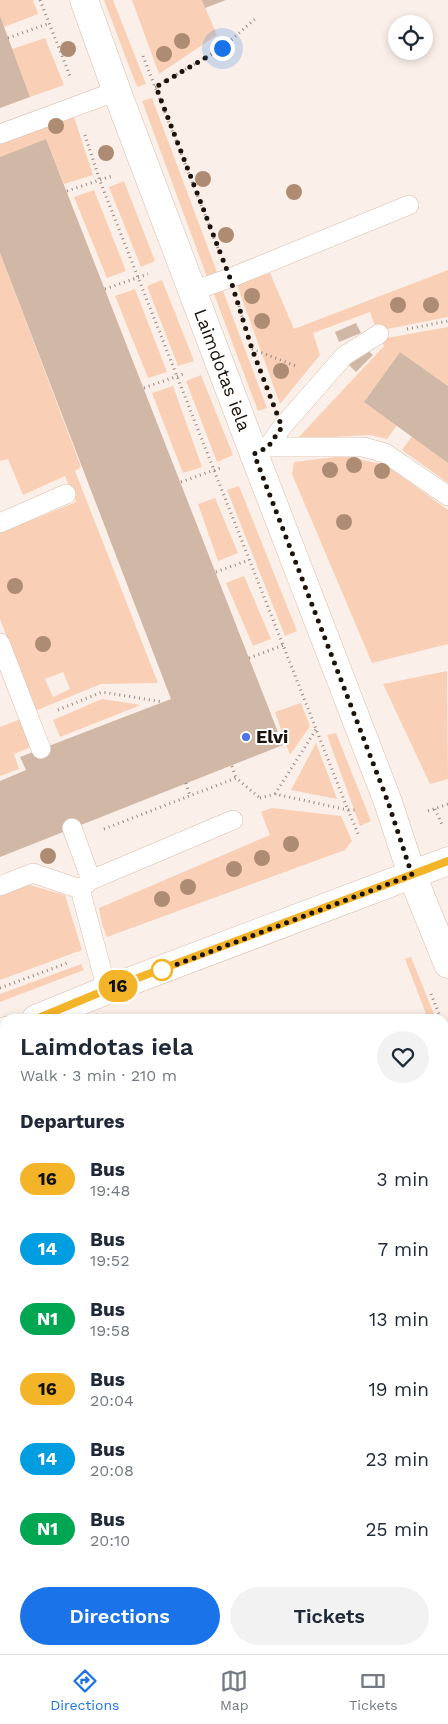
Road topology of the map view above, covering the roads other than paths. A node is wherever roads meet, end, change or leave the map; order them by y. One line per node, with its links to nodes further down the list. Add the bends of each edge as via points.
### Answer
1 (84, 0): 2 (street, Laimdotas iela)
2 (116, 91): 3 (lane); 5 (street, Laimdotas iela)
3 (0, 134)
4 (409, 204): 5 (lane)
5 (193, 291): 7 (street, Laimdotas iela, via 219,360)
6 (379, 334): 7 (lane, via 344,356)
7 (261, 451): 9 (lane, via 363,448 385,453); 16 (street, Laimdotas iela)
8 (66, 494): 10 (lane)
9 (448, 496)
10 (0, 523)
11 (0, 643): 12 (lane)
12 (41, 749)
13 (233, 820): 17 (lane)
14 (72, 828): 17 (lane)
15 (448, 861): 16 (street)
16 (412, 875): 19 (street, Laimdotas iela); 20 (street)
17 (85, 885): 18 (lane, via 33,873); 20 (lane, via 97,960)
18 (0, 886)
19 (448, 964)
20 (106, 990): 21 (street)
21 (48, 1014)

